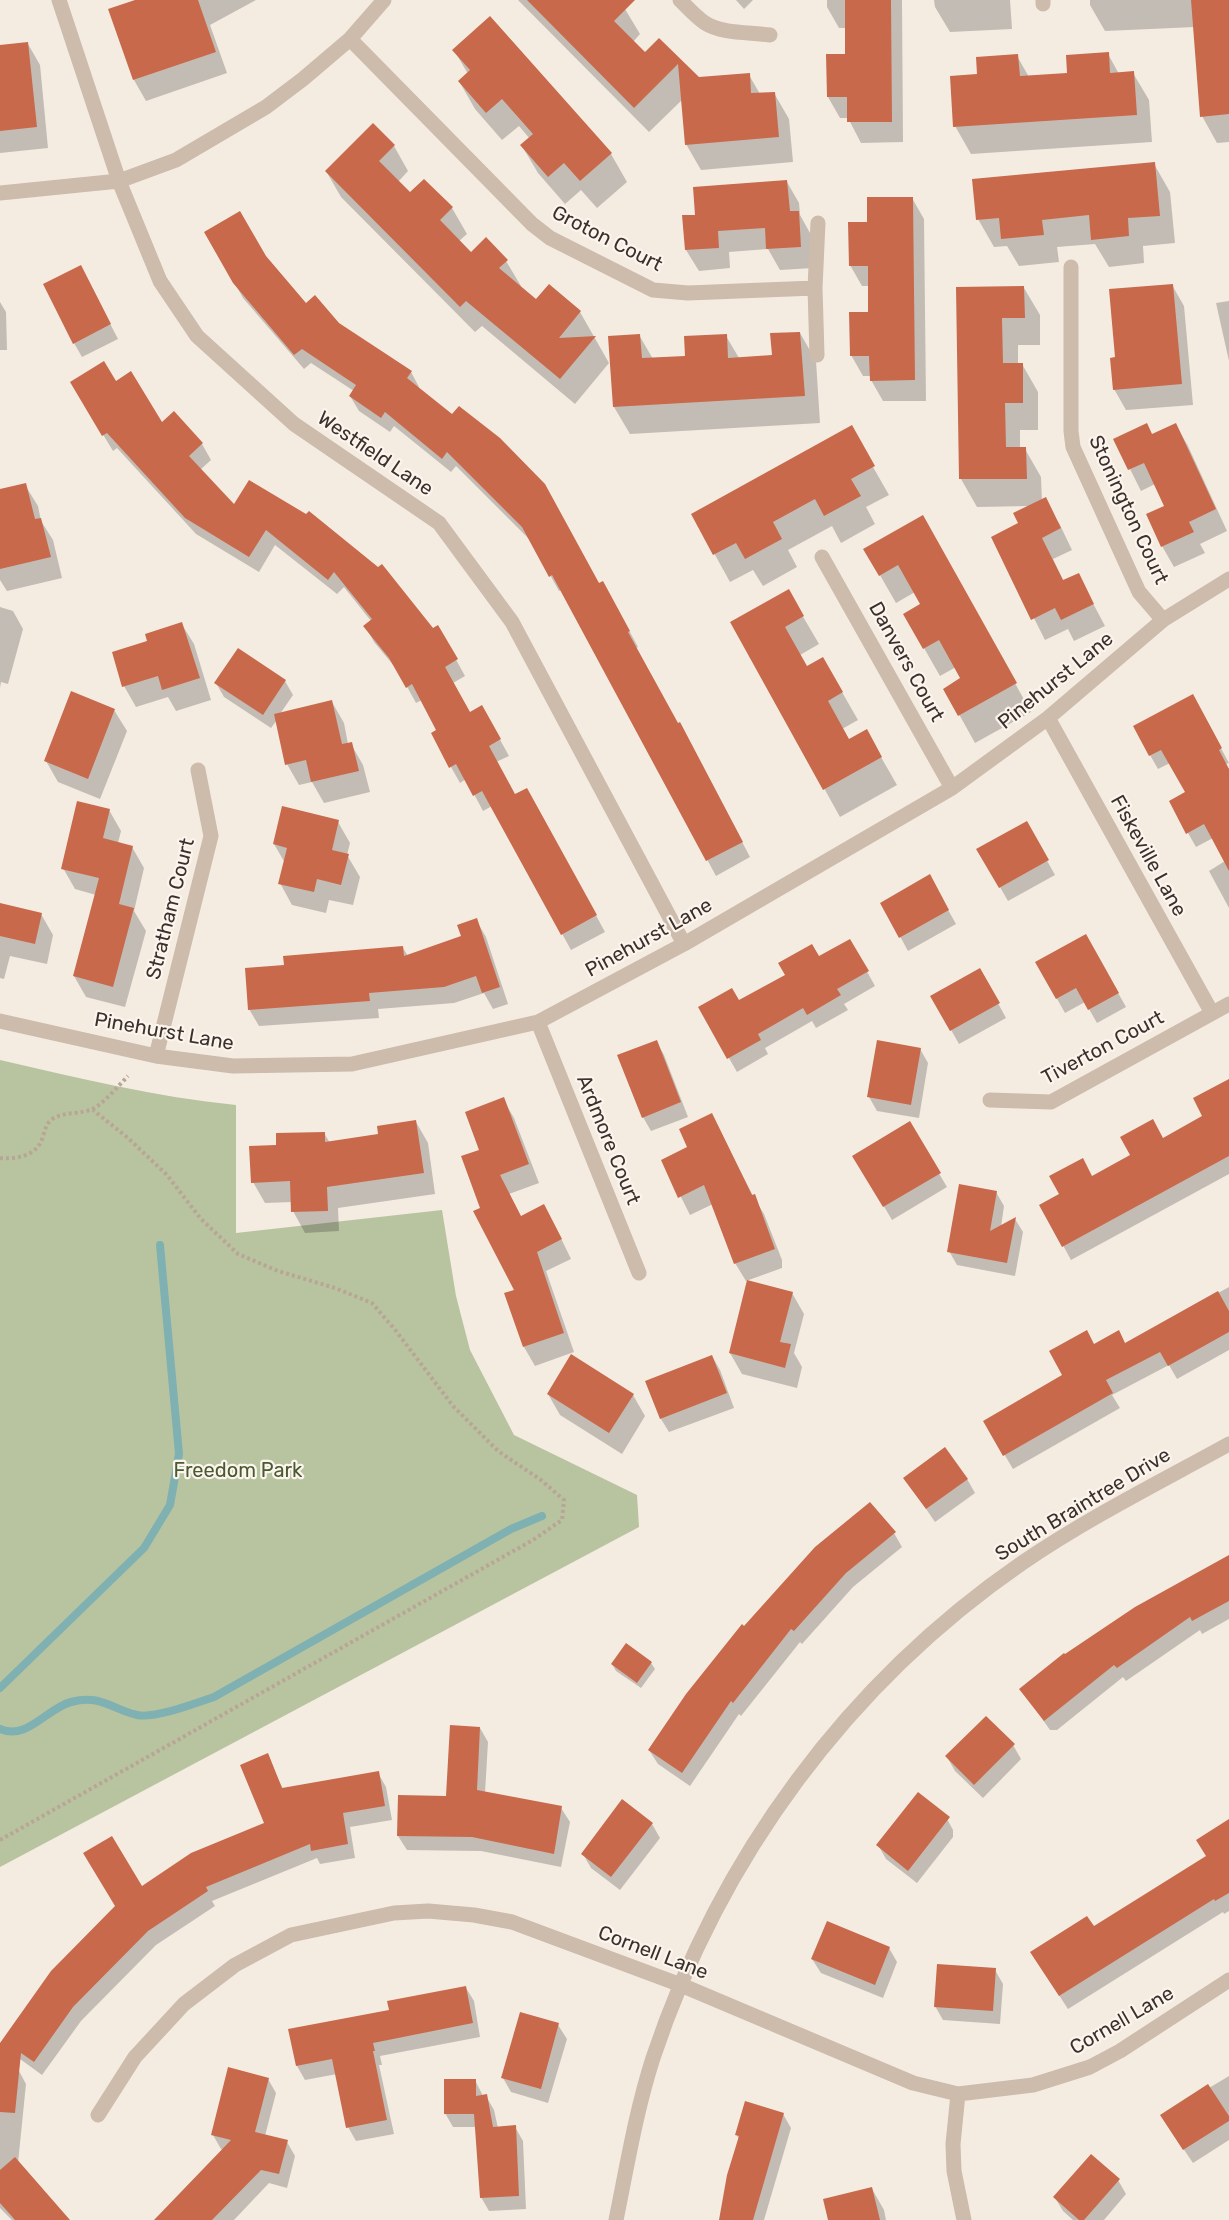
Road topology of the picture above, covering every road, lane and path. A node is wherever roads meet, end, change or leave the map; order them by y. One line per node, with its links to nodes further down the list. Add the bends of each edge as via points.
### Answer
1 (59, 0): 6 (street, Westfield Lane)
2 (384, 0): 5 (street)
3 (680, 0): 4 (street, via 696,16 718,28)
4 (771, 35)
5 (350, 39): 6 (street, via 266,107 176,160); 10 (street, Groton Court, via 550,238 653,290 688,293)
6 (119, 181): 7 (street); 18 (street, Westfield Lane, via 160,281 197,336 294,424 439,523 512,622)
7 (0, 193)
8 (818, 223): 10 (street)
9 (1071, 267): 14 (street, Stonington Court, via 1073,447 1139,592)
10 (815, 288): 11 (street)
11 (817, 354)
12 (822, 557): 17 (street, Danvers Court)
13 (1229, 579): 14 (street, Pinehurst Lane)
14 (1162, 620): 15 (street, Pinehurst Lane)
15 (1048, 718): 17 (street, Pinehurst Lane); 20 (street, Fiskeville Lane)
16 (198, 770): 23 (street, Stratham Court, via 211,836)
17 (952, 788): 18 (street, Pinehurst Lane)
18 (684, 944): 22 (street, Pinehurst Lane)
19 (1229, 1004): 20 (street, Tiverton Court)
20 (1212, 1014): 25 (street, Tiverton Court, via 1051,1102)
21 (0, 1021): 23 (street, Pinehurst Lane)
22 (538, 1022): 23 (street, Pinehurst Lane, via 352,1064 233,1066); 28 (street, Ardmore Court)
23 (156, 1056)
24 (128, 1076): 26 (path)
25 (990, 1100)
26 (93, 1110): 27 (path, via 51,1120 40,1143 28,1155); 30 (path, via 167,1175 201,1219 238,1254 372,1303 453,1406 498,1451 564,1500 562,1520 533,1540)
27 (0, 1158)
28 (639, 1272)
29 (1229, 1444): 32 (street, South Braintree Drive, via 1022,1563 934,1631 878,1684 785,1795 744,1857)
30 (0, 1840)
31 (1229, 1980): 33 (street, Cornell Lane, via 1090,2067 1033,2085)
32 (681, 1985): 33 (street, Cornell Lane, via 913,2083); 34 (street, Cornell Lane, via 512,1922 474,1915 394,1913 291,1935 235,1965 184,2004 135,2057); 35 (street, South Braintree Drive, via 640,2104)
33 (958, 2094): 36 (street, via 954,2171)
34 (98, 2115)
35 (616, 2220)
36 (964, 2220)

